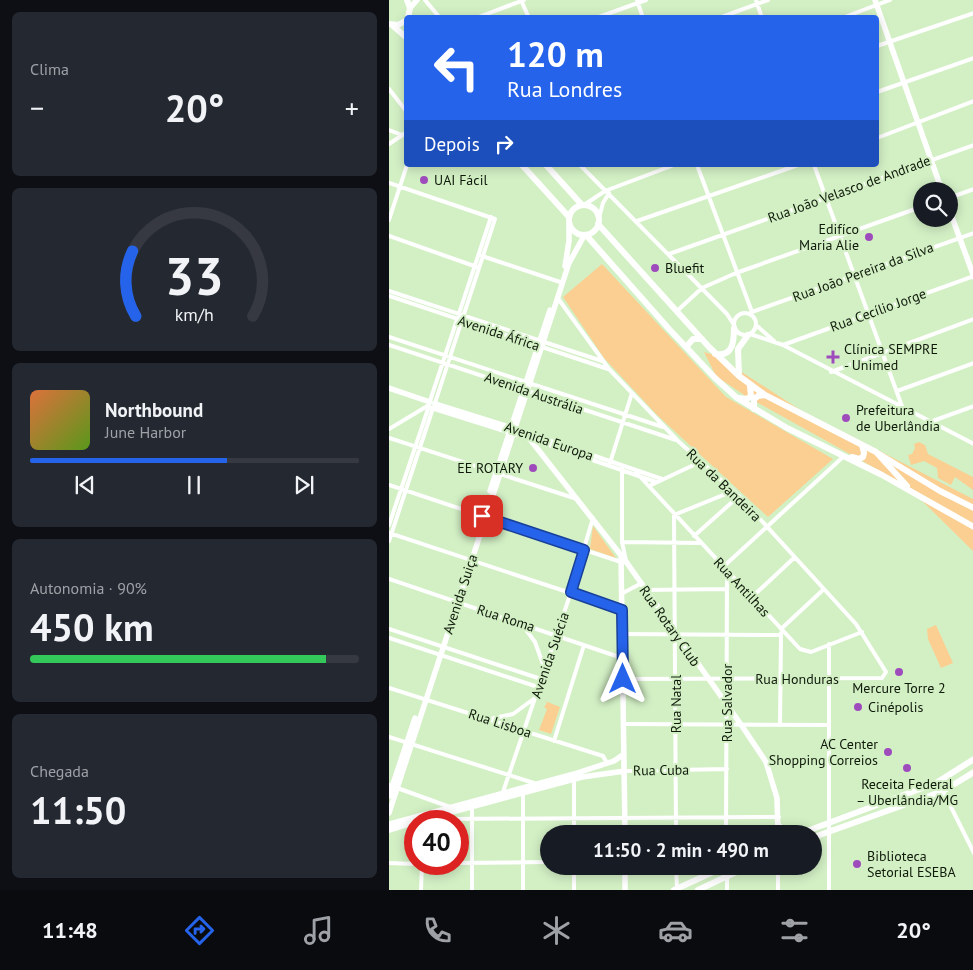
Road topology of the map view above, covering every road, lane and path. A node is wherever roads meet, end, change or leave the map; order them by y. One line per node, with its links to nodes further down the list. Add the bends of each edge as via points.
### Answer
1 (407, 0): 11 (main road)
2 (417, 0): 11 (street)
3 (425, 0): 15 (street)
4 (522, 0): 16 (street); 17 (street)
5 (646, 0): 8 (street)
6 (768, 0): 9 (street)
7 (890, 0): 10 (street)
8 (638, 1): 18 (street); 19 (street)
9 (756, 2): 20 (street); 21 (street)
10 (875, 2): 22 (street); 26 (street)
11 (410, 9): 13 (main road); 14 (main road)
12 (973, 13): 26 (street)
13 (408, 15)
14 (414, 15)
15 (438, 15)
16 (484, 15)
17 (528, 15)
18 (603, 15)
19 (642, 15)
20 (726, 15)
21 (761, 15)
22 (848, 15)
23 (404, 21): 24 (main road)
24 (390, 25): 25 (main road)
25 (404, 36)
26 (888, 42): 27 (street); 29 (street)
27 (879, 45)
28 (973, 58): 29 (street)
29 (904, 82): 31 (street); 34 (street)
30 (389, 89): 33 (street)
31 (879, 91)
32 (973, 101): 34 (street)
33 (404, 108)
34 (917, 122): 37 (street); 40 (street)
35 (389, 130): 36 (street)
36 (404, 134): 38 (street)
37 (879, 137)
38 (389, 144)
39 (973, 145): 40 (street, Rua João Velasco de Andrade)
40 (931, 160): 49 (street); 56 (street, Rua João Velasco de Andrade)
41 (406, 167): 51 (street)
42 (524, 167): 60 (main road)
43 (548, 167): 57 (main road)
44 (583, 167): 53 (street)
45 (669, 167): 53 (street)
46 (698, 167): 55 (street)
47 (792, 167): 55 (street)
48 (815, 167): 56 (street)
49 (940, 182)
50 (389, 183): 51 (street)
51 (400, 187): 59 (street); 71 (street, via 493,218)
52 (973, 188): 54 (street)
53 (606, 192): 57 (street); 61 (street); 62 (street)
54 (958, 194)
55 (709, 195): 61 (street); 65 (street)
56 (826, 198): 65 (street, Rua João Velasco de Andrade); 68 (street)
57 (583, 205): 60 (main road, via 572,210); 62 (main road, via 592,208)
58 (913, 211): 68 (street)
59 (389, 220)
60 (569, 220): 67 (main road, via 573,231); 76 (street, Avenida Suiça, via 568,253)
61 (637, 220): 70 (street)
62 (599, 221): 67 (main road, via 594,232); 81 (main road)
63 (956, 227): 69 (street)
64 (973, 233): 69 (street, Rua João Pereira da Silva)
65 (723, 234): 70 (street, Rua João Velasco de Andrade); 73 (street)
66 (389, 236): 72 (street)
67 (585, 236): 76 (street, Avenida Suiça, via 575,248); 97 (main road)
68 (840, 236): 73 (street); 74 (street)
69 (960, 238): 74 (street, Rua João Pereira da Silva); 75 (street)
70 (669, 254): 77 (street)
71 (481, 255): 72 (street); 76 (street)
72 (477, 267): 86 (street)
73 (736, 273): 77 (street); 82 (street)
74 (854, 274): 82 (street, Rua João Pereira da Silva); 83 (street)
75 (973, 277): 83 (street, Rua Cecílio Jorge)
76 (562, 283): 80 (street, Avenida Suiça)
77 (702, 288): 81 (street); 84 (street)
78 (389, 291): 86 (street, Avenida África)
79 (389, 296): 86 (street, Avenida África)
80 (557, 296): 94 (street, Avenida Suiça); 101 (street, Rua da Bandeira)
81 (677, 311): 92 (main road)
82 (751, 313): 85 (street); 88 (street)
83 (869, 313): 96 (street, Rua Cecílio Jorge); 98 (street)
84 (727, 314): 85 (street); 89 (street)
85 (738, 316): 89 (street)
86 (460, 317): 94 (street, Avenida África); 100 (street)
87 (973, 319): 98 (street)
88 (756, 325): 90 (street); 93 (street)
89 (734, 326): 90 (street, via 739,333); 99 (main road, via 730,351)
90 (749, 334): 93 (street); 108 (main road, via 738,349)
91 (389, 337): 100 (street, Avenida Austrália)
92 (702, 339): 97 (main road, via 693,339); 99 (main road)
93 (778, 343): 96 (street)
94 (541, 344): 101 (street, Avenida África); 105 (street, Avenida África); 109 (street, Avenida Suiça)
95 (389, 345): 102 (street, Avenida Austrália)
96 (783, 345): 107 (street)
97 (686, 347): 117 (main road)
98 (883, 352): 107 (street); 113 (street)
99 (715, 354): 108 (main road)
100 (447, 356): 102 (street); 104 (street, Avenida Austrália)
101 (602, 361): 105 (street, Rua da Bandeira)
102 (445, 363): 106 (street, Avenida Austrália); 118 (street)
103 (973, 363): 113 (street)
104 (469, 364): 106 (street); 109 (street, Avenida Austrália)
105 (609, 369): 115 (street, Rua da Bandeira)
106 (468, 370): 112 (street, Avenida Austrália)
107 (831, 372): 121 (street)
108 (739, 376): 110 (main road)
109 (528, 383): 112 (street, Avenida Suiça); 122 (street, Avenida Austrália)
110 (749, 385): 116 (main road); 117 (main road, via 751,396)
111 (389, 388): 118 (street, Avenida Europa)
112 (526, 390): 124 (street, Avenida Austrália); 127 (street, Avenida Suiça)
113 (897, 391): 121 (street)
114 (389, 392): 118 (street, Avenida Europa)
115 (632, 393): 122 (street); 125 (street, Rua da Bandeira)
116 (765, 395): 120 (main road, via 754,399); 133 (main road)
117 (737, 398): 120 (main road)
118 (431, 405): 126 (street); 127 (street, Avenida Europa); 134 (street)
119 (973, 406): 123 (street)
120 (754, 408): 131 (main road)
121 (903, 409): 123 (street)
122 (626, 416): 124 (street); 125 (street, Avenida Austrália)
123 (930, 422): 132 (street)
124 (623, 423): 130 (street, Avenida Austrália); 138 (street)
125 (665, 428): 130 (street, Rua da Bandeira)
126 (389, 429)
127 (513, 430): 128 (street, Avenida Europa); 141 (street, Avenida Suiça)
128 (529, 436): 138 (street, Avenida Europa); 150 (street)
129 (389, 438): 134 (street)
130 (678, 441): 137 (street, Rua da Bandeira)
131 (814, 441): 133 (main road, via 859,459 864,455); 136 (main road)
132 (973, 444)
133 (862, 445): 135 (main road)
134 (418, 447): 141 (street); 147 (street)
135 (876, 452): 151 (main road); 157 (main road, via 908,486)
136 (843, 457): 156 (street); 157 (main road)
137 (700, 462): 143 (street); 148 (street, Rua da Bandeira)
138 (610, 463): 139 (street, Avenida Europa)
139 (622, 467): 140 (street, Avenida Europa); 142 (street, Avenida Europa); 161 (street)
140 (633, 469): 142 (street, Rua Antilhas); 143 (street, Avenida Europa)
141 (498, 474): 150 (street); 153 (street, Avenida Suiça)
142 (639, 475): 144 (street, Avenida Europa); 146 (street, Rua Antilhas)
143 (662, 479): 144 (street)
144 (656, 482): 146 (street)
145 (389, 485): 147 (street)
146 (649, 486): 152 (street, Rua Antilhas)
147 (403, 490): 153 (street); 155 (street); 158 (street)
148 (733, 491): 149 (street, Rua da Bandeira); 152 (street)
149 (739, 496): 156 (street, Rua da Bandeira); 159 (street)
150 (579, 500): 154 (street)
151 (973, 508)
152 (674, 514): 159 (street, Rua Antilhas); 163 (street, Rua Natal)
153 (484, 517): 164 (street); 167 (street, Avenida Suiça)
154 (593, 518): 164 (street, Avenida Suécia); 165 (street)
155 (389, 525)
156 (767, 527): 166 (street, Rua da Bandeira); 169 (street)
157 (973, 527)
158 (390, 533): 160 (street); 167 (street)
159 (694, 536): 162 (street, Rua Antilhas)
160 (389, 541)
161 (622, 542): 163 (street); 165 (street); 168 (street)
162 (701, 543): 163 (street); 169 (street, Rua Antilhas)
163 (676, 544): 173 (street, Rua Natal)
164 (584, 550): 168 (street); 177 (street, Avenida Suécia)
165 (621, 555): 168 (street)
166 (795, 557): 175 (street, Rua da Bandeira); 179 (street)
167 (470, 559): 177 (street); 180 (street, Avenida Suiça)
168 (624, 563): 172 (street, Rua Rotary Club); 178 (street)
169 (723, 567): 170 (street, Rua Antilhas)
170 (727, 572): 174 (street, Rua Salvador); 179 (street, Rua Antilhas)
171 (389, 579): 180 (street, Rua Roma)
172 (640, 584): 176 (street, Rua Rotary Club); 178 (street)
173 (675, 589): 174 (street); 176 (street); 187 (street, Rua Natal)
174 (727, 589): 188 (street, Rua Salvador)
175 (824, 589): 184 (street); 185 (street, Rua da Bandeira)
176 (645, 590): 187 (street, Rua Rotary Club)
177 (571, 592): 181 (street); 189 (street, Avenida Suécia)
178 (621, 594): 181 (street)
179 (752, 597): 184 (street, Rua Antilhas)
180 (456, 601): 182 (street, Rua Roma); 194 (street, Avenida Suiça)
181 (622, 610): 186 (street)
182 (521, 624): 189 (street, Rua Roma); 197 (street, via 535,642)
183 (389, 629): 194 (street)
184 (781, 629): 190 (street); 192 (street, Rua Antilhas, via 803,651 811,652)
185 (862, 632): 192 (street, Rua Antilhas); 198 (street, Rua da Bandeira, via 885,667)
186 (622, 634): 187 (street); 196 (street)
187 (676, 634): 188 (street); 201 (street, Rua Natal); 202 (street, Rua Rotary Club)
188 (727, 634): 190 (street); 203 (street, Rua Salvador)
189 (556, 635): 193 (street, Rua Roma); 197 (street, Avenida Suécia)
190 (781, 635): 204 (street)
191 (389, 638): 195 (street)
192 (829, 644): 205 (street)
193 (584, 645): 196 (street, Rua Roma); 220 (street)
194 (441, 646): 195 (street, Avenida Suiça); 199 (street)
195 (438, 654): 206 (street); 209 (street, Avenida Suiça)
196 (623, 658): 200 (street)
197 (544, 668): 199 (street, Avenida Suécia)
198 (882, 678): 205 (street, Rua Honduras)
199 (541, 679): 206 (street, Avenida Suécia)
200 (623, 679): 201 (street, Rua Honduras); 212 (street)
201 (676, 679): 202 (street, Rua Honduras); 213 (street, Rua Natal)
202 (708, 679): 203 (street, Rua Honduras); 210 (street, Rua Rotary Club)
203 (727, 679): 204 (street, Rua Honduras); 210 (street, Rua Salvador)
204 (780, 679): 205 (street, Rua Honduras); 214 (street)
205 (829, 680): 217 (street)
206 (539, 687): 208 (street, Avenida Suécia)
207 (389, 688): 209 (street, Rua Lisboa)
208 (535, 698): 211 (street, via 513,714); 218 (street, Avenida Suécia)
209 (423, 699): 211 (street, Rua Lisboa); 221 (street, Avenida Suiça)
210 (727, 706): 215 (street, Rua Salvador); 216 (street, Rua Rotary Club)
211 (488, 719): 218 (street, Rua Lisboa)
212 (623, 724): 213 (street); 222 (street)
213 (676, 725): 215 (street); 228 (street, Rua Natal)
214 (780, 725): 216 (street); 217 (street)
215 (727, 726): 216 (street); 227 (street, Rua Salvador)
216 (743, 726): 246 (street, Rua Rotary Club, via 773,779)
217 (829, 726): 250 (street)
218 (525, 732): 220 (street, Rua Lisboa); 230 (street, Avenida Suécia)
219 (389, 737): 221 (street)
220 (554, 741): 225 (street, Rua Lisboa, via 603,756)
221 (408, 743): 230 (street); 234 (street, Avenida Suiça)
222 (624, 754): 224 (street); 226 (street)
223 (973, 759): 250 (main road, via 931,785)
224 (614, 761): 225 (street); 226 (street)
225 (607, 763): 232 (street)
226 (624, 764): 229 (street)
227 (727, 769): 228 (street, Rua Cuba); 244 (street, Rua Salvador)
228 (677, 770): 229 (street, Rua Cuba); 243 (street, Rua Natal)
229 (625, 771): 232 (street, Rua Cuba); 242 (street)
230 (509, 775): 233 (street); 236 (street, Avenida Suécia)
231 (972, 775): 235 (main road)
232 (574, 776): 233 (street); 237 (street); 245 (street)
233 (534, 783): 236 (street)
234 (393, 786): 238 (street, Avenida Suiça); 240 (street); 241 (street, Avenida Suiça)
235 (943, 791): 260 (main road); 262 (street)
236 (503, 792): 240 (street)
237 (523, 792): 239 (street); 249 (street)
238 (389, 796)
239 (472, 806): 240 (street); 248 (street)
240 (451, 809): 251 (street)
241 (389, 813)
242 (625, 816): 243 (street); 245 (street); 253 (street)
243 (676, 816): 244 (street); 254 (street, Rua Natal)
244 (726, 816): 246 (street); 255 (street, Rua Salvador)
245 (574, 817): 249 (street); 252 (street)
246 (779, 817): 256 (street, Rua Rotary Club)
247 (469, 818): 248 (street)
248 (473, 818): 249 (street); 266 (street)
249 (524, 818): 263 (street)
250 (829, 821): 257 (main road); 260 (street)
251 (389, 824)
252 (574, 825)
253 (625, 825)
254 (676, 825)
255 (726, 825)
256 (779, 825)
257 (820, 825)
258 (404, 826): 259 (street)
259 (389, 830)
260 (829, 831): 261 (main road); 283 (street)
261 (822, 834)
262 (973, 853)
263 (523, 862): 264 (street); 266 (street); 277 (street)
264 (540, 862)
265 (389, 863): 267 (street)
266 (472, 863): 276 (street)
267 (404, 864)
268 (422, 875): 275 (street)
269 (575, 875): 278 (street)
270 (625, 875): 279 (street)
271 (704, 875): 274 (main road)
272 (778, 875): 282 (street)
273 (727, 876): 280 (main road); 281 (street)
274 (676, 887)
275 (421, 890)
276 (473, 890)
277 (523, 890)
278 (574, 890)
279 (625, 890)
280 (698, 890)
281 (727, 890)
282 (778, 890)
283 (829, 890)

